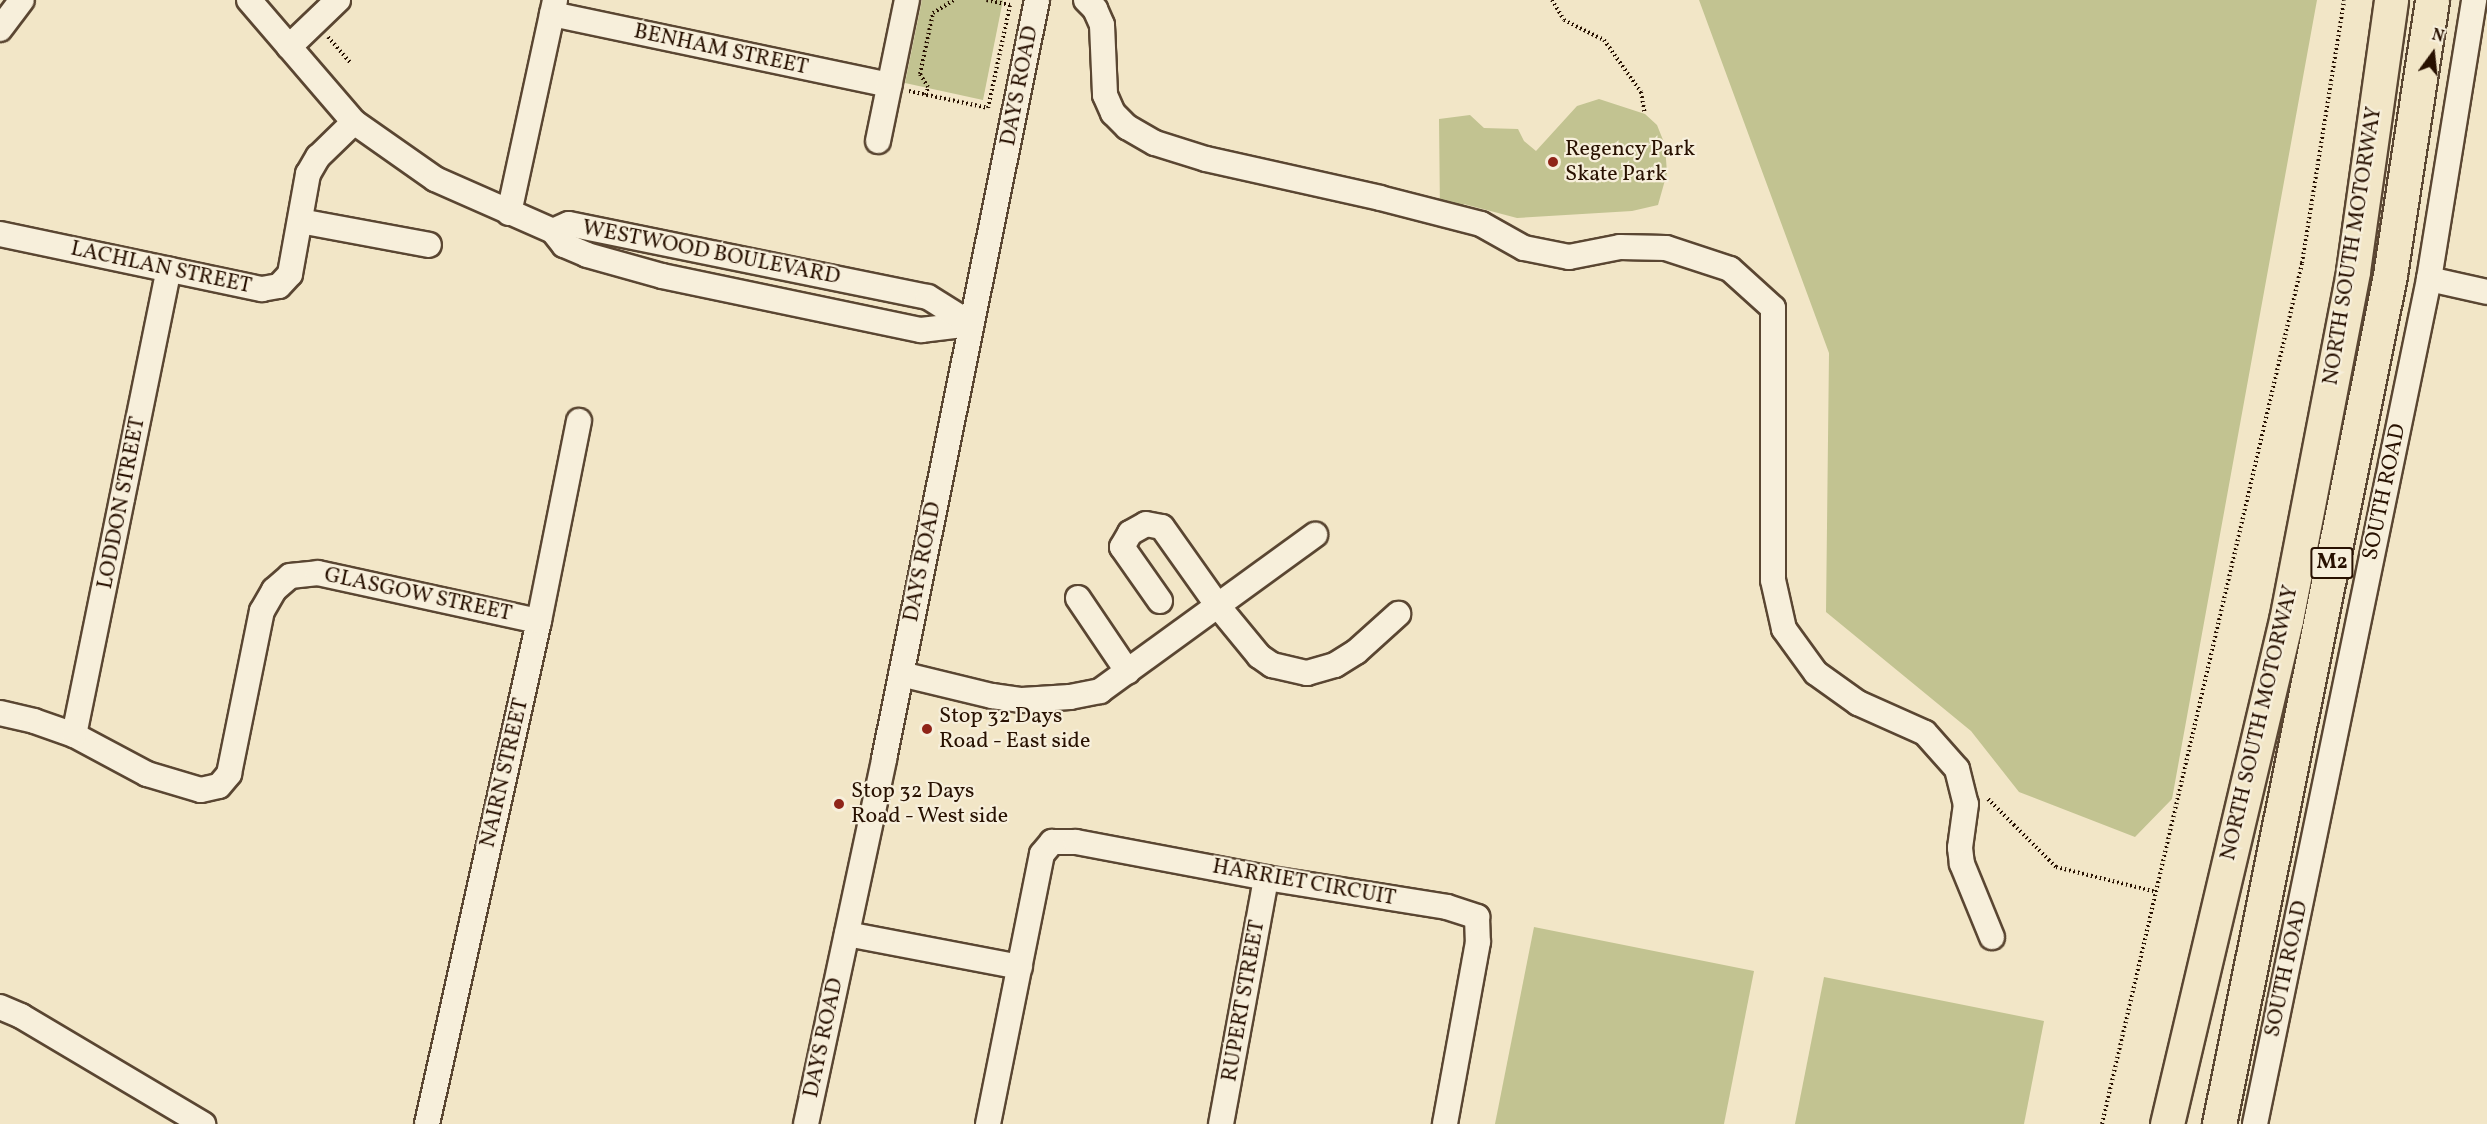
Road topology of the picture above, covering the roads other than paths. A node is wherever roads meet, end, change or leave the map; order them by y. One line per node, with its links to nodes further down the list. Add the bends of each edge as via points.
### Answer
1 (249, 0): 10 (street)
2 (338, 0): 10 (street)
3 (907, 0): 11 (street)
4 (1037, 0): 24 (street, DAYS ROAD)
5 (1086, 0): 38 (street, via 1102,25 1105,95 1113,113 1127,127 1155,143 1206,159 1481,224 1524,248 1569,257 1620,247 1666,248 1730,269 1773,308 1773,580 1784,629 1816,673 1858,703 1925,733 1958,769 1966,804 1960,848 1962,864)
6 (2391, 0): 48 (highway, NORTH SOUTH MOTORWAY / M2, via 2353,271 2286,620)
7 (2432, 0): 49 (highway, NORTH SOUTH MOTORWAY / M2, via 2390,275)
8 (2474, 0): 20 (street, SOUTH ROAD)
9 (553, 7): 11 (street, BENHAM STREET); 14 (street)
10 (289, 47): 12 (street)
11 (897, 88): 13 (street)
12 (354, 122): 14 (street, via 435,179); 15 (street, LACHLAN STREET, via 318,157 308,174)
13 (878, 141)
14 (509, 213): 16 (street)
15 (300, 221): 18 (street); 19 (street, LACHLAN STREET, via 290,274 279,286 262,289)
16 (553, 231): 21 (street, WESTWOOD BOULEVARD, via 569,224); 23 (street, WESTWOOD BOULEVARD, via 564,245 619,264)
17 (0, 234): 19 (street, LACHLAN STREET)
18 (429, 245)
19 (169, 270): 35 (street, LODDON STREET)
20 (2429, 279): 22 (street); 50 (street, SOUTH ROAD)
21 (872, 286): 23 (street, WESTWOOD BOULEVARD, via 870,308); 24 (street, WESTWOOD BOULEVARD, via 928,297)
22 (2487, 292)
23 (862, 318): 24 (street, WESTWOOD BOULEVARD, via 921,330)
24 (971, 324): 33 (street, DAYS ROAD)
25 (579, 421): 31 (street, NAIRN STREET)
26 (1316, 535): 29 (street)
27 (1078, 598): 32 (street)
28 (1160, 601): 29 (street, via 1122,547 1130,533 1146,524 1162,527)
29 (1218, 606): 30 (street, via 1259,656 1272,665 1307,673 1335,666); 32 (street)
30 (1398, 614)
31 (539, 621): 35 (street, GLASGOW STREET, via 318,573 290,576 274,590 262,611 230,774 219,786 201,790 147,774); 43 (street, NAIRN STREET)
32 (1128, 672): 33 (street, via 1100,691 1022,700)
33 (901, 674): 37 (street, DAYS ROAD)
34 (0, 713): 35 (street, GLASGOW STREET)
35 (74, 735)
36 (1266, 878): 39 (street, HARRIET CIRCUIT, via 1076,842 1052,842 1042,854); 46 (street, RUPERT STREET); 47 (street, HARRIET CIRCUIT, via 1447,907 1477,917 1478,942)
37 (847, 934): 39 (street); 44 (street, DAYS ROAD)
38 (1992, 937)
39 (1020, 967): 45 (street, HARRIET CIRCUIT)
40 (0, 1007): 41 (street, via 21,1016)
41 (168, 1115): 42 (street)
42 (203, 1124)
43 (427, 1124)
44 (806, 1124)
45 (988, 1124)
46 (1221, 1124)
47 (1445, 1124)
48 (2167, 1124)
49 (2219, 1124)
50 (2255, 1124)

